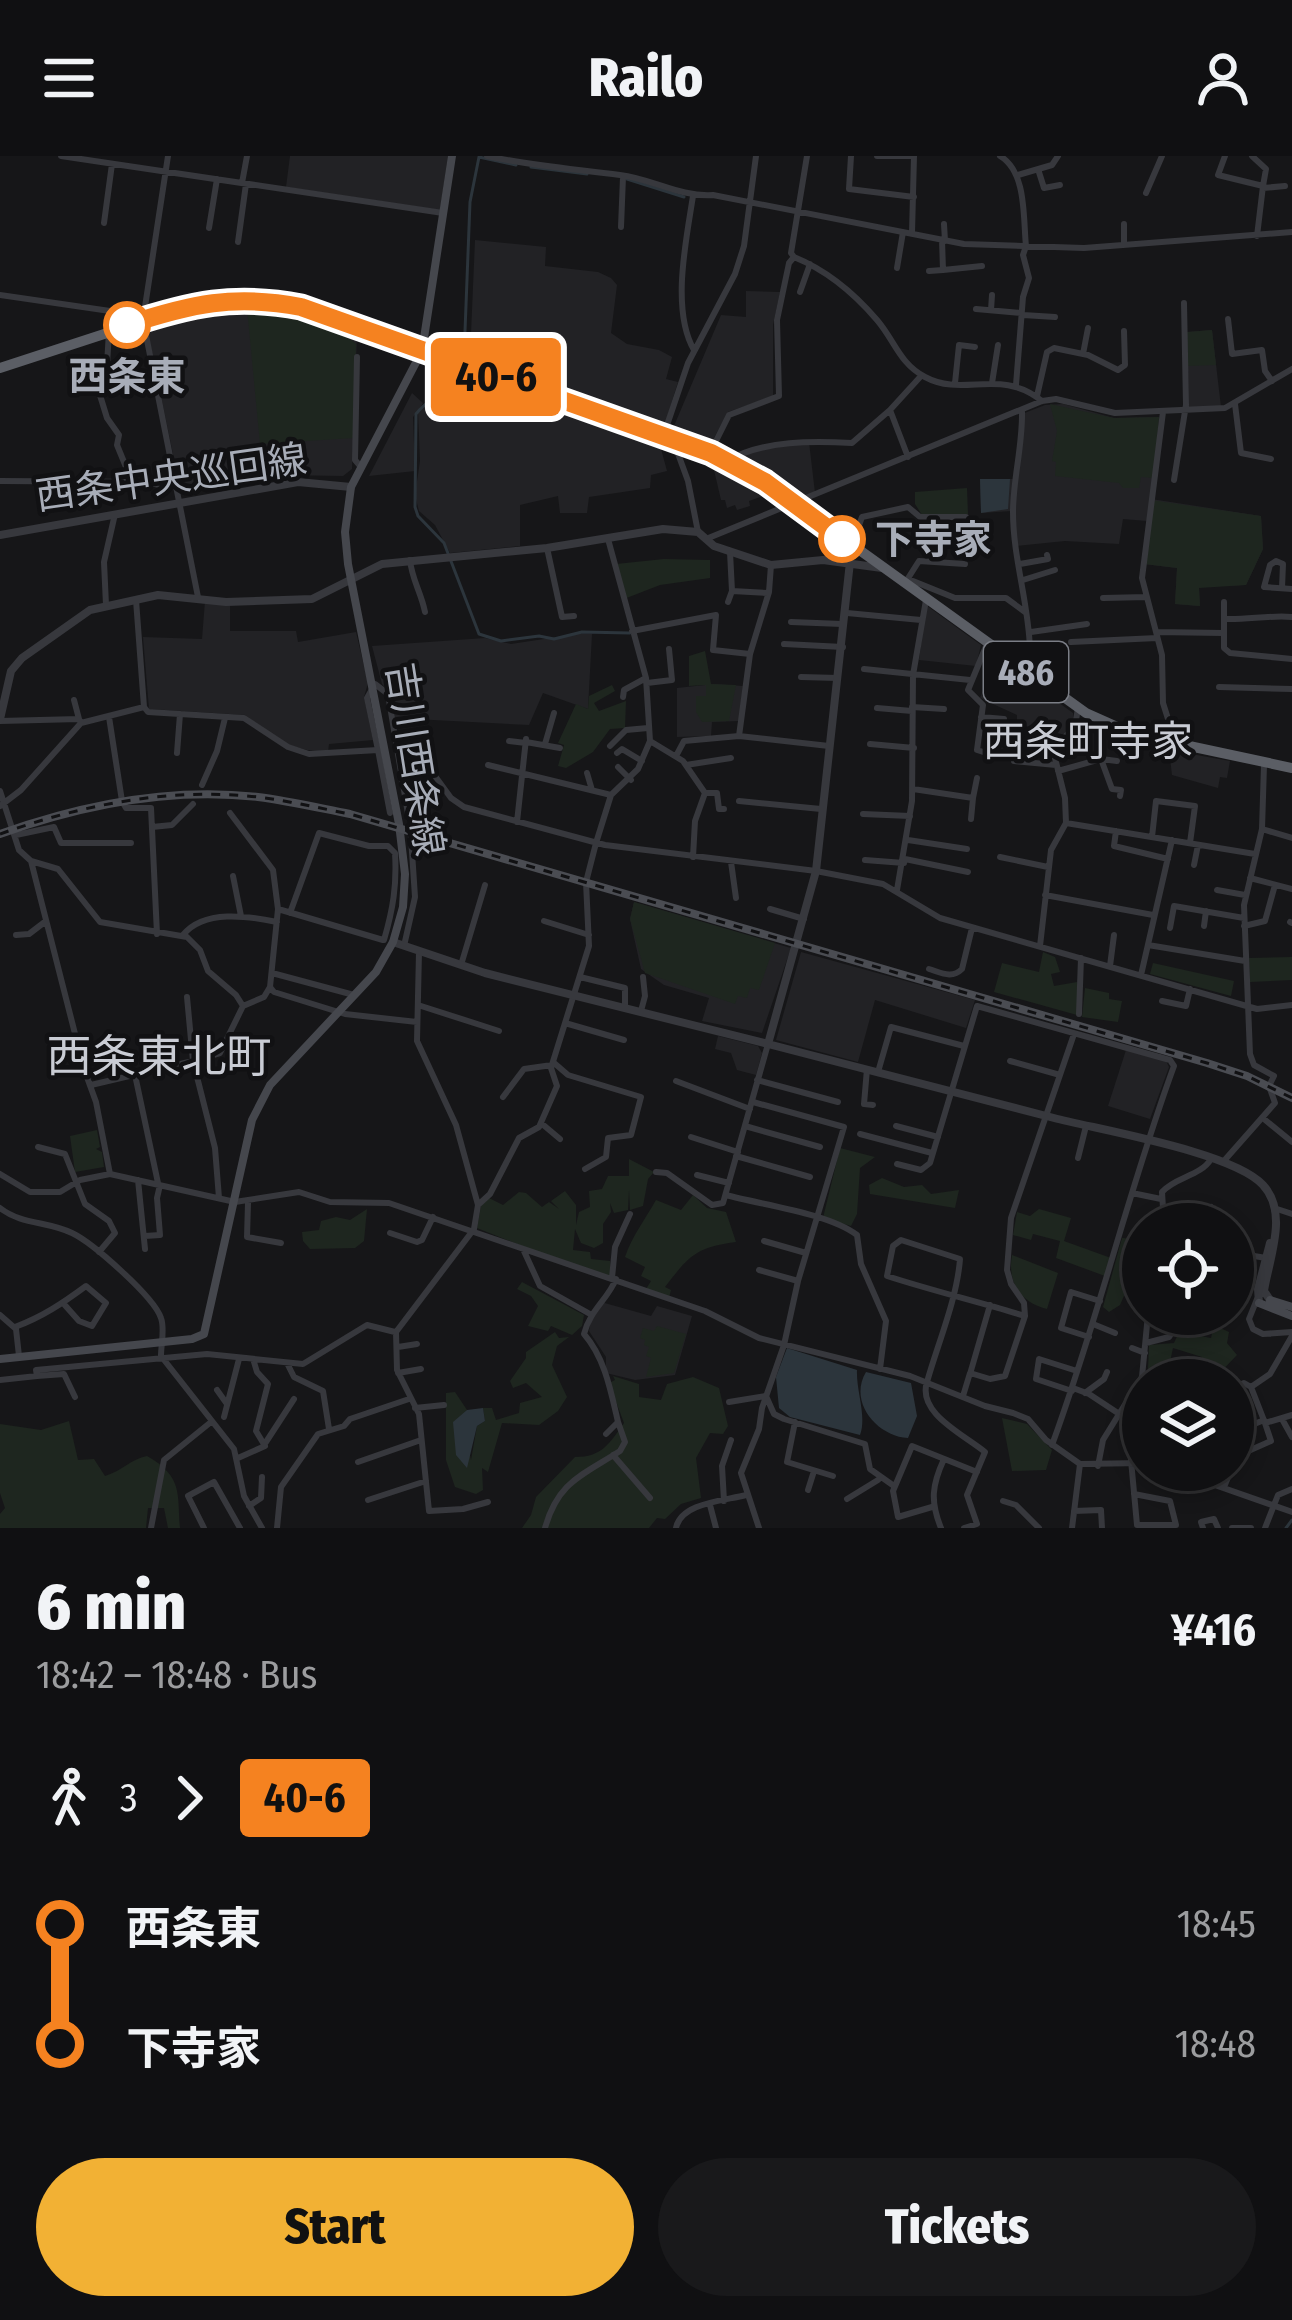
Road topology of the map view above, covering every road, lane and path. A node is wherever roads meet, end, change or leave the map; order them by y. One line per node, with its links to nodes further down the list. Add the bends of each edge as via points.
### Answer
1 (61, 156): 16 (street)
2 (168, 156): 20 (street)
3 (247, 156): 24 (street)
4 (452, 156): 32 (main road, 吉川西条線)
5 (487, 156): 17 (street)
6 (756, 156): 31 (street)
7 (807, 156): 33 (street)
8 (851, 156): 30 (street, via 849,189)
9 (877, 156): 10 (street)
10 (910, 156): 30 (street)
11 (1000, 156): 21 (street)
12 (1058, 156): 19 (street)
13 (1162, 156): 28 (street)
14 (1225, 156): 27 (street, via 1218,175)
15 (1252, 156): 27 (street, via 1266,169)
16 (90, 158): 18 (street)
17 (507, 158): 22 (street)
18 (118, 162): 20 (street); 34 (street)
19 (1038, 169): 21 (street); 25 (street, via 1044,188)
20 (165, 172): 23 (street); 61 (street)
21 (1018, 175): 45 (street)
22 (623, 178): 29 (street); 37 (street)
23 (217, 179): 24 (street); 38 (street)
24 (244, 184): 32 (street); 43 (street)
25 (1060, 185)
26 (1285, 186): 27 (street)
27 (1263, 187): 41 (street)
28 (1146, 193)
29 (693, 196): 31 (street); 67 (street, via 682,264 683,318)
30 (914, 197): 39 (street)
31 (749, 202): 33 (street); 67 (street, via 735,274)
32 (444, 213): 68 (main road, 吉川西条線)
33 (799, 213): 39 (street); 46 (street)
34 (104, 223)
35 (944, 224): 42 (street)
36 (1124, 224): 44 (street)
37 (621, 227)
38 (209, 228)
39 (908, 232): 42 (street); 49 (street)
40 (1292, 232): 41 (street)
41 (1257, 236): 44 (street)
42 (943, 240): 45 (street); 50 (street)
43 (238, 242)
44 (1124, 245): 45 (street)
45 (1026, 246): 58 (street, via 1030,278)
46 (794, 257): 47 (street); 85 (street, via 777,320 779,396 729,415)
47 (810, 263): 52 (street); 73 (street, via 879,322)
48 (982, 266): 50 (street)
49 (897, 268)
50 (944, 270): 51 (street)
51 (929, 271)
52 (800, 292)
53 (0, 295): 63 (street, via 110,311)
54 (992, 295): 57 (street)
55 (1184, 303): 82 (street)
56 (976, 309): 57 (street)
57 (991, 310): 58 (street)
58 (1021, 314): 59 (street); 77 (street)
59 (1055, 316)
60 (1228, 319): 74 (street, via 1232,354 1262,350)
61 (143, 320): 63 (highway, 486); 68 (highway, 486, via 214,301 259,300); 92 (street)
62 (1088, 328): 69 (street)
63 (113, 330): 71 (highway, 486); 93 (street, via 99,392)
64 (1124, 331): 69 (street, via 1123,368)
65 (998, 345): 76 (street)
66 (975, 346): 75 (street, via 958,345)
67 (694, 350): 84 (street)
68 (422, 351): 84 (highway, 486); 89 (main road, 吉川西条線)
69 (1083, 354): 78 (street, via 1047,352)
70 (357, 357): 89 (street)
71 (0, 368)
72 (1292, 369): 74 (street)
73 (921, 376): 75 (street); 80 (street)
74 (1272, 381): 79 (street)
75 (955, 383): 76 (street)
76 (992, 383): 77 (street)
77 (1016, 385): 78 (street)
78 (1040, 399): 81 (street); 83 (street, via 1115,413)
79 (1235, 404): 82 (street); 87 (street, via 1241,452)
80 (890, 410): 86 (street); 88 (street, via 852,443 812,440)
81 (1022, 410): 86 (street); 109 (street, via 1012,511)
82 (1185, 410): 83 (street); 90 (street)
83 (1163, 412): 121 (street, via 1142,578)
84 (668, 436): 85 (highway, 486); 100 (street)
85 (711, 453): 88 (highway, 486)
86 (908, 457): 96 (street)
87 (1270, 459)
88 (726, 461): 96 (highway, 486)
89 (361, 467): 94 (main road, 吉川西条線)
90 (1174, 480)
91 (0, 481): 93 (street)
92 (176, 483): 93 (street); 95 (street)
93 (133, 484)
94 (351, 487): 95 (street, 西条中央巡回線, via 298,482); 113 (main road, 吉川西条線, via 345,545)
95 (179, 502): 97 (street, 西条中央巡回線); 120 (street)
96 (794, 503): 100 (street, via 719,537); 102 (highway, 486)
97 (115, 514): 99 (street, 西条中央巡回線); 127 (street, via 104,562)
98 (966, 517): 102 (street, via 920,518 908,507 874,513 862,517)
99 (0, 535)
100 (702, 536): 101 (street, via 663,529); 104 (street)
101 (608, 539): 103 (street); 139 (street)
102 (852, 546): 111 (highway, 486)
103 (547, 548): 106 (street); 131 (street, via 562,617)
104 (730, 552): 110 (street); 118 (street)
105 (1047, 555): 109 (street)
106 (410, 560): 113 (street); 128 (street)
107 (850, 562): 110 (street); 111 (street); 130 (street)
108 (964, 564): 115 (street, via 919,560)
109 (1020, 564): 114 (street)
110 (771, 565): 119 (street)
111 (884, 568): 115 (highway, 486)
112 (1055, 570): 114 (street)
113 (352, 580): 120 (street, via 312,599); 155 (main road, 吉川西条線)
114 (1023, 580): 129 (street)
115 (905, 583): 124 (highway, 486); 129 (street, via 955,598 1006,598)
116 (1282, 588): 116 (street, via 1283,564 1276,561 1264,587); 117 (street)
117 (1292, 589)
118 (732, 591): 119 (street); 125 (street)
119 (768, 593): 147 (street)
120 (198, 597): 123 (street)
121 (1147, 597): 122 (street); 142 (street)
122 (1102, 598)
123 (136, 600): 127 (street); 161 (street)
124 (926, 600): 134 (street); 144 (highway, 486)
125 (728, 602)
126 (1223, 602): 133 (street)
127 (106, 605): 172 (street, via 22,658 11,671)
128 (425, 612)
129 (1025, 612): 140 (street)
130 (847, 613): 134 (street); 137 (street)
131 (574, 616)
132 (1292, 616): 133 (street)
133 (1223, 619): 141 (street)
134 (921, 620): 150 (street)
135 (790, 622): 137 (street)
136 (1087, 624): 138 (street)
137 (846, 625): 145 (street)
138 (1071, 627): 140 (street); 142 (street, via 1072,642)
139 (632, 631): 147 (street, via 716,615 713,650); 154 (street)
140 (1030, 632): 158 (street, via 1030,650 1058,678)
141 (1223, 633): 142 (street); 148 (street, via 1230,653)
142 (1157, 635): 181 (street)
143 (784, 644): 145 (street)
144 (987, 644): 153 (street); 158 (highway, 486)
145 (843, 647): 152 (street)
146 (669, 649): 154 (street, via 672,680)
147 (750, 654): 175 (street)
148 (1292, 659)
149 (864, 669): 150 (street)
150 (914, 675): 153 (street); 164 (street)
151 (801, 677): 152 (street)
152 (838, 679): 183 (street)
153 (970, 680): 169 (street)
154 (646, 681): 159 (street); 174 (street)
155 (375, 684): 184 (street, via 388,694); 187 (street, via 367,698); 285 (main road, 吉川西条線, via 405,874 403,907)
156 (1219, 687): 157 (street)
157 (1292, 689)
158 (1060, 696): 163 (highway, 486)
159 (623, 697)
160 (74, 700): 173 (street)
161 (144, 707): 167 (street); 168 (street)
162 (877, 708): 164 (street)
163 (1078, 708): 181 (highway, 486); 201 (street, via 1075,725 1053,750)
164 (912, 709): 165 (street); 186 (street)
165 (944, 709)
166 (554, 713): 179 (street)
167 (180, 714): 170 (street); 188 (street)
168 (109, 717): 173 (street); 229 (street, via 122,801 151,808)
169 (981, 717): 171 (street); 191 (street, via 976,750)
170 (225, 718): 187 (street, via 244,718 309,754); 207 (street)
171 (1004, 719)
172 (0, 720): 173 (street)
173 (80, 721): 215 (street, via 20,790)
174 (648, 728): 178 (street); 182 (street, via 626,730)
175 (739, 736): 183 (street); 190 (street, via 684,741)
176 (509, 741): 177 (street)
177 (526, 741): 179 (street); 203 (street)
178 (650, 741): 190 (street); 195 (street)
179 (545, 744): 185 (street)
180 (870, 744): 186 (street)
181 (1174, 744): 197 (highway, 486)
182 (610, 746)
183 (829, 746): 220 (street)
184 (398, 748): 211 (street); 227 (street, via 416,750 457,804)
185 (560, 748)
186 (914, 748): 208 (street)
187 (378, 750): 214 (street)
188 (176, 753)
189 (617, 753): 195 (street)
190 (676, 756): 199 (street)
191 (999, 757)
192 (730, 758): 199 (street)
193 (1101, 759): 196 (street); 201 (street); 213 (street)
194 (1013, 760): 201 (street)
195 (642, 761): 206 (street)
196 (1117, 761)
197 (1264, 762): 202 (highway, 486); 230 (street)
198 (488, 765): 203 (street)
199 (686, 765): 210 (street)
200 (617, 767): 206 (street)
201 (1058, 768): 228 (street)
202 (1292, 768)
203 (523, 772): 209 (street); 227 (street)
204 (587, 773): 209 (street)
205 (977, 778): 216 (street)
206 (631, 780): 212 (street)
207 (202, 785)
208 (913, 789): 216 (street); 225 (street)
209 (592, 790): 212 (street)
210 (705, 793): 219 (street, via 716,793); 245 (street)
211 (405, 794): 214 (street); 223 (street)
212 (611, 795): 239 (street)
213 (1120, 796)
214 (387, 797): 222 (street)
215 (2, 798): 232 (street)
216 (973, 798): 226 (street)
217 (739, 801): 220 (street)
218 (193, 803): 229 (street, via 172,825)
219 (724, 809)
220 (821, 809): 254 (street)
221 (230, 813): 267 (street, via 273,870)
222 (390, 813)
223 (408, 814)
224 (863, 814): 225 (street)
225 (910, 816): 235 (street)
226 (970, 819)
227 (517, 822): 239 (street)
228 (1066, 823): 231 (street); 253 (street)
229 (152, 827): 280 (street)
230 (1262, 829): 234 (street); 244 (street)
231 (1116, 831): 233 (street); 247 (street, via 1114,846)
232 (16, 835): 238 (street, via 54,827 61,843); 249 (street)
233 (1152, 837): 236 (street); 240 (street, via 1156,801 1195,806)
234 (1292, 838)
235 (908, 840): 242 (street); 250 (street)
236 (1172, 840): 240 (street); 247 (street)
237 (422, 842): 241 (street, via 412,837)
238 (131, 843)
239 (596, 843): 245 (street); 283 (street, via 586,883)
240 (1194, 844): 244 (street); 252 (street)
241 (413, 848): 243 (street); 287 (street, via 415,897)
242 (967, 849)
243 (394, 851): 269 (street, via 320,833); 285 (street)
244 (1255, 854): 257 (street)
245 (692, 857): 251 (street)
246 (1000, 857): 253 (street)
247 (1168, 859): 271 (street)
248 (865, 860): 250 (street)
249 (31, 861): 273 (street); 280 (street, via 58,869 100,922)
250 (904, 861): 255 (street); 261 (street)
251 (731, 862): 254 (street); 265 (street)
252 (1194, 865)
253 (1048, 867): 263 (street)
254 (816, 871): 261 (street); 272 (street)
255 (968, 872)
256 (233, 876): 270 (street)
257 (1250, 878): 259 (street); 264 (street)
258 (485, 885): 292 (street)
259 (1275, 885): 260 (street); 276 (street, via 1265,921)
260 (1292, 889)
261 (897, 890): 278 (street)
262 (1217, 890): 264 (street)
263 (1045, 895): 271 (street); 288 (street)
264 (1245, 895): 276 (street)
265 (736, 898)
266 (770, 908): 272 (street)
267 (278, 909): 269 (street); 275 (street)
268 (1206, 911): 276 (street); 277 (street); 279 (street, via 1174,906)
269 (290, 913): 285 (street)
270 (241, 916): 275 (street); 282 (street, via 196,923)
271 (1155, 916): 286 (street)
272 (804, 919): 318 (street)
273 (46, 921): 281 (street); 328 (street)
274 (544, 921): 283 (street)
275 (277, 922): 295 (street)
276 (1244, 922): 291 (street)
277 (1204, 926)
278 (972, 928): 288 (street); 294 (street, via 958,973)
279 (1170, 928)
280 (158, 934): 282 (street)
281 (16, 935)
282 (182, 935): 306 (street)
283 (589, 935): 297 (street)
284 (1114, 935): 293 (street)
285 (388, 941): 287 (street); 302 (main road, 吉川西条線, via 376,972)
286 (1148, 945): 291 (street); 296 (street)
287 (404, 946): 289 (street)
288 (1040, 946): 290 (street)
289 (419, 952): 292 (street); 305 (street)
290 (1081, 958): 293 (street); 312 (street)
291 (1246, 962): 307 (street)
292 (461, 965): 301 (street)
293 (1109, 966): 296 (street)
294 (929, 969)
295 (272, 973): 299 (street); 302 (street)
296 (1142, 975): 300 (street)
297 (580, 977): 301 (street); 309 (street, via 625,988)
298 (643, 977): 310 (street)
299 (270, 987): 306 (street); 311 (street)
300 (1190, 988): 304 (street, via 1186,1006); 307 (street)
301 (574, 994): 309 (street); 314 (street)
302 (354, 995): 311 (main road, 吉川西条線)
303 (187, 997): 320 (street)
304 (1162, 1001)
305 (418, 1005): 313 (street); 315 (street)
306 (243, 1006): 320 (street, via 220,1053)
307 (1250, 1006): 308 (street); 335 (street, via 1250,1054 1274,1076 1275,1103)
308 (1292, 1006)
309 (625, 1007): 310 (street)
310 (641, 1011): 318 (street)
311 (338, 1012): 313 (street); 368 (main road, 吉川西条線, via 270,1085 252,1120)
312 (1079, 1014)
313 (417, 1022): 371 (street, via 417,1041 456,1125)
314 (565, 1023): 317 (street); 322 (street)
315 (500, 1030)
316 (1074, 1034): 319 (street, via 977,1006); 325 (street); 344 (street, via 1170,1060)
317 (624, 1040)
318 (769, 1044): 323 (street); 326 (street)
319 (965, 1046): 323 (street, via 891,1027); 329 (street)
320 (193, 1060): 324 (street); 366 (street)
321 (1010, 1060): 325 (street)
322 (552, 1064): 330 (street, via 524,1069); 336 (street, via 557,1086); 354 (street, via 641,1097 631,1135 608,1138 604,1159)
323 (872, 1071): 329 (street); 332 (street, via 864,1103)
324 (135, 1075): 328 (street); 362 (street)
325 (1060, 1075): 334 (street)
326 (757, 1080): 331 (street); 333 (street)
327 (676, 1081): 333 (street)
328 (92, 1085): 357 (street)
329 (952, 1090): 334 (street); 342 (street)
330 (503, 1097)
331 (838, 1102)
332 (873, 1105)
333 (752, 1106): 337 (street); 377 (street, via 844,1127)
334 (1045, 1116): 339 (street); 401 (street, via 1011,1218 1008,1277)
335 (1264, 1119): 345 (street); 352 (street)
336 (541, 1123): 343 (street); 371 (street, via 518,1138)
337 (746, 1126): 347 (street); 348 (street)
338 (896, 1126): 342 (street)
339 (1086, 1126): 344 (street); 350 (street)
340 (860, 1133): 349 (street)
341 (691, 1137): 348 (street)
342 (938, 1137): 349 (street)
343 (560, 1139)
344 (1146, 1141): 351 (street); 364 (street)
345 (1292, 1142)
346 (38, 1147): 361 (street, via 64,1154)
347 (820, 1147)
348 (737, 1154): 359 (street); 363 (street)
349 (934, 1154): 353 (street, via 921,1170)
350 (1078, 1158)
351 (1211, 1159): 352 (street); 367 (street, via 1168,1184)
352 (1223, 1162): 373 (street, via 1258,1181)
353 (897, 1164)
354 (585, 1169)
355 (657, 1169): 365 (street, via 712,1205)
356 (0, 1174): 361 (street, via 30,1192)
357 (110, 1174): 360 (street); 361 (street)
358 (697, 1174): 363 (street)
359 (810, 1177)
360 (138, 1180): 362 (street); 381 (street)
361 (75, 1183): 386 (street, via 115,1232)
362 (159, 1184): 366 (street); 381 (street, via 160,1234)
363 (729, 1184): 365 (street)
364 (1132, 1193): 367 (street); 395 (street)
365 (726, 1195): 377 (street)
366 (219, 1198): 368 (street)
367 (1161, 1198): 370 (street)
368 (235, 1202): 369 (street); 411 (main road, 吉川西条線, via 209,1324 201,1336)
369 (248, 1202): 376 (street, via 298,1192); 383 (street, via 247,1237)
370 (1162, 1203)
371 (478, 1205): 379 (street)
372 (0, 1208): 386 (street, via 70,1232)
373 (1274, 1208): 375 (street); 378 (street)
374 (630, 1214): 391 (street, via 614,1247)
375 (1292, 1214)
376 (433, 1217): 379 (street); 380 (street, via 417,1242)
377 (817, 1219): 387 (street); 427 (street, via 857,1235 886,1321)
378 (1275, 1224): 389 (street); 394 (street)
379 (474, 1229): 384 (street); 405 (street)
380 (390, 1233)
381 (145, 1236): 385 (street)
382 (764, 1241): 387 (street)
383 (281, 1244)
384 (523, 1248): 391 (street); 399 (street, via 541,1286)
385 (145, 1249)
386 (99, 1252): 411 (street, via 157,1310)
387 (806, 1253): 392 (street)
388 (1254, 1256): 389 (street)
389 (1266, 1258): 394 (street)
390 (759, 1270): 392 (street)
391 (614, 1278): 399 (street); 414 (street)
392 (798, 1281): 414 (street)
393 (952, 1294): 393 (street, via 887,1276 896,1241 958,1256); 397 (street); 434 (street)
394 (1262, 1300): 398 (main road); 402 (main road); 407 (street, via 1255,1325)
395 (1100, 1301): 403 (street); 410 (street, via 1071,1292 1061,1328)
396 (63, 1303): 396 (street, via 86,1286 106,1303 92,1326); 404 (street)
397 (990, 1305): 401 (street); 432 (street)
398 (1292, 1306)
399 (590, 1314): 454 (street, via 584,1334 604,1362)
400 (0, 1315): 404 (street)
401 (1025, 1316): 432 (street, via 1005,1376)
402 (1292, 1316)
403 (1093, 1324): 406 (street); 410 (street)
404 (15, 1327): 419 (street)
405 (396, 1332): 415 (street); 425 (street, via 367,1325 312,1360)
406 (1115, 1333)
407 (1292, 1334): 435 (street, via 1270,1374)
408 (1147, 1335): 412 (street)
409 (1170, 1335): 412 (street)
410 (1089, 1337): 428 (street)
411 (160, 1342): 418 (main road); 420 (street)
412 (1146, 1343): 417 (street)
413 (417, 1344): 415 (street)
414 (784, 1345): 427 (street); 440 (street)
415 (398, 1347): 431 (street)
416 (1132, 1348): 417 (street)
417 (1145, 1353): 423 (street)
418 (34, 1354): 419 (main road); 430 (street)
419 (19, 1356): 421 (main road)
420 (161, 1356): 422 (street); 430 (street); 453 (street)
421 (0, 1359)
422 (239, 1359): 424 (street); 446 (street)
423 (1144, 1359)
424 (254, 1361): 425 (street); 463 (street, via 268,1384 256,1431)
425 (287, 1363): 458 (street, via 294,1378 323,1391)
426 (421, 1370): 431 (street)
427 (880, 1370): 434 (street)
428 (1078, 1372): 437 (street); 437 (street, via 1039,1359 1036,1379)
429 (1107, 1372): 438 (street)
430 (36, 1373): 433 (street); 442 (street, via 64,1374)
431 (398, 1373): 443 (street)
432 (970, 1375): 441 (street)
433 (0, 1380)
434 (927, 1382): 441 (street); 475 (street, via 928,1409 985,1452)
435 (1254, 1385)
436 (217, 1390): 446 (street)
437 (1072, 1390): 438 (street); 464 (street)
438 (1085, 1393): 450 (street)
439 (1254, 1395): 456 (street)
440 (766, 1396): 445 (street); 455 (street, via 774,1414); 486 (street, via 741,1473)
441 (962, 1396): 464 (street, via 1028,1419)
442 (75, 1397)
443 (409, 1399): 448 (street); 458 (street)
444 (294, 1400): 463 (street)
445 (729, 1402)
446 (227, 1404): 451 (street)
447 (444, 1405): 448 (street)
448 (415, 1408): 462 (street)
449 (1292, 1414): 452 (street)
450 (1121, 1416): 472 (street, via 1103,1440)
451 (224, 1417)
452 (1282, 1418): 456 (street); 460 (street)
453 (211, 1422): 467 (street); 500 (street, via 164,1460)
454 (618, 1422): 459 (street); 466 (street, via 625,1442)
455 (795, 1422): 473 (street, via 787,1462); 474 (street, via 866,1444)
456 (1264, 1422): 457 (street); 465 (street, via 1271,1441)
457 (1254, 1424)
458 (329, 1430): 504 (street, via 281,1487)
459 (606, 1434)
460 (1292, 1437)
461 (731, 1439): 491 (street)
462 (421, 1440): 469 (street); 478 (street)
463 (266, 1442): 467 (street)
464 (1052, 1445): 471 (street)
465 (1254, 1448)
466 (613, 1454): 488 (street); 505 (street, via 563,1490)
467 (238, 1458): 480 (street)
468 (944, 1459): 475 (street); 479 (street, via 912,1446); 497 (street)
469 (358, 1462)
470 (1122, 1462): 472 (street)
471 (1080, 1464): 472 (street); 498 (street)
472 (1098, 1466)
473 (814, 1471): 476 (street); 482 (street)
474 (873, 1472): 479 (street); 489 (street, via 879,1481)
475 (977, 1472): 510 (street, via 968,1499 977,1524)
476 (833, 1475)
477 (262, 1477): 495 (street, via 261,1498)
478 (426, 1481): 490 (street); 493 (street, via 429,1511)
479 (894, 1486): 497 (street, via 898,1517)
480 (243, 1488): 487 (street); 495 (street)
481 (1292, 1489): 496 (street)
482 (808, 1490)
483 (1134, 1491): 485 (street)
484 (1235, 1491): 496 (street)
485 (1134, 1494): 485 (street, via 1137,1525 1177,1525 1170,1501)
486 (746, 1495): 491 (street); 508 (street)
487 (223, 1498): 501 (street, via 214,1482 188,1496); 502 (street)
488 (650, 1498)
489 (847, 1499)
490 (368, 1500)
491 (724, 1501): 494 (street)
492 (1003, 1501): 511 (street)
493 (488, 1502)
494 (710, 1505): 506 (street, via 687,1510); 507 (street)
495 (249, 1506): 503 (street)
496 (1275, 1506): 499 (street); 518 (street)
497 (932, 1507): 509 (street)
498 (1073, 1511): 512 (street); 513 (street, via 1101,1510)
499 (1292, 1512)
500 (151, 1528)
501 (204, 1528)
502 (240, 1528)
503 (262, 1528)
504 (277, 1528)
505 (545, 1528)
506 (676, 1528)
507 (716, 1528)
508 (759, 1528)
509 (941, 1528)
510 (964, 1528)
511 (1039, 1528)
512 (1072, 1528)
513 (1102, 1528)
514 (1203, 1528): 515 (street, via 1214,1519)
515 (1218, 1528)
516 (1232, 1528): 517 (street)
517 (1251, 1528)
518 (1265, 1528)

